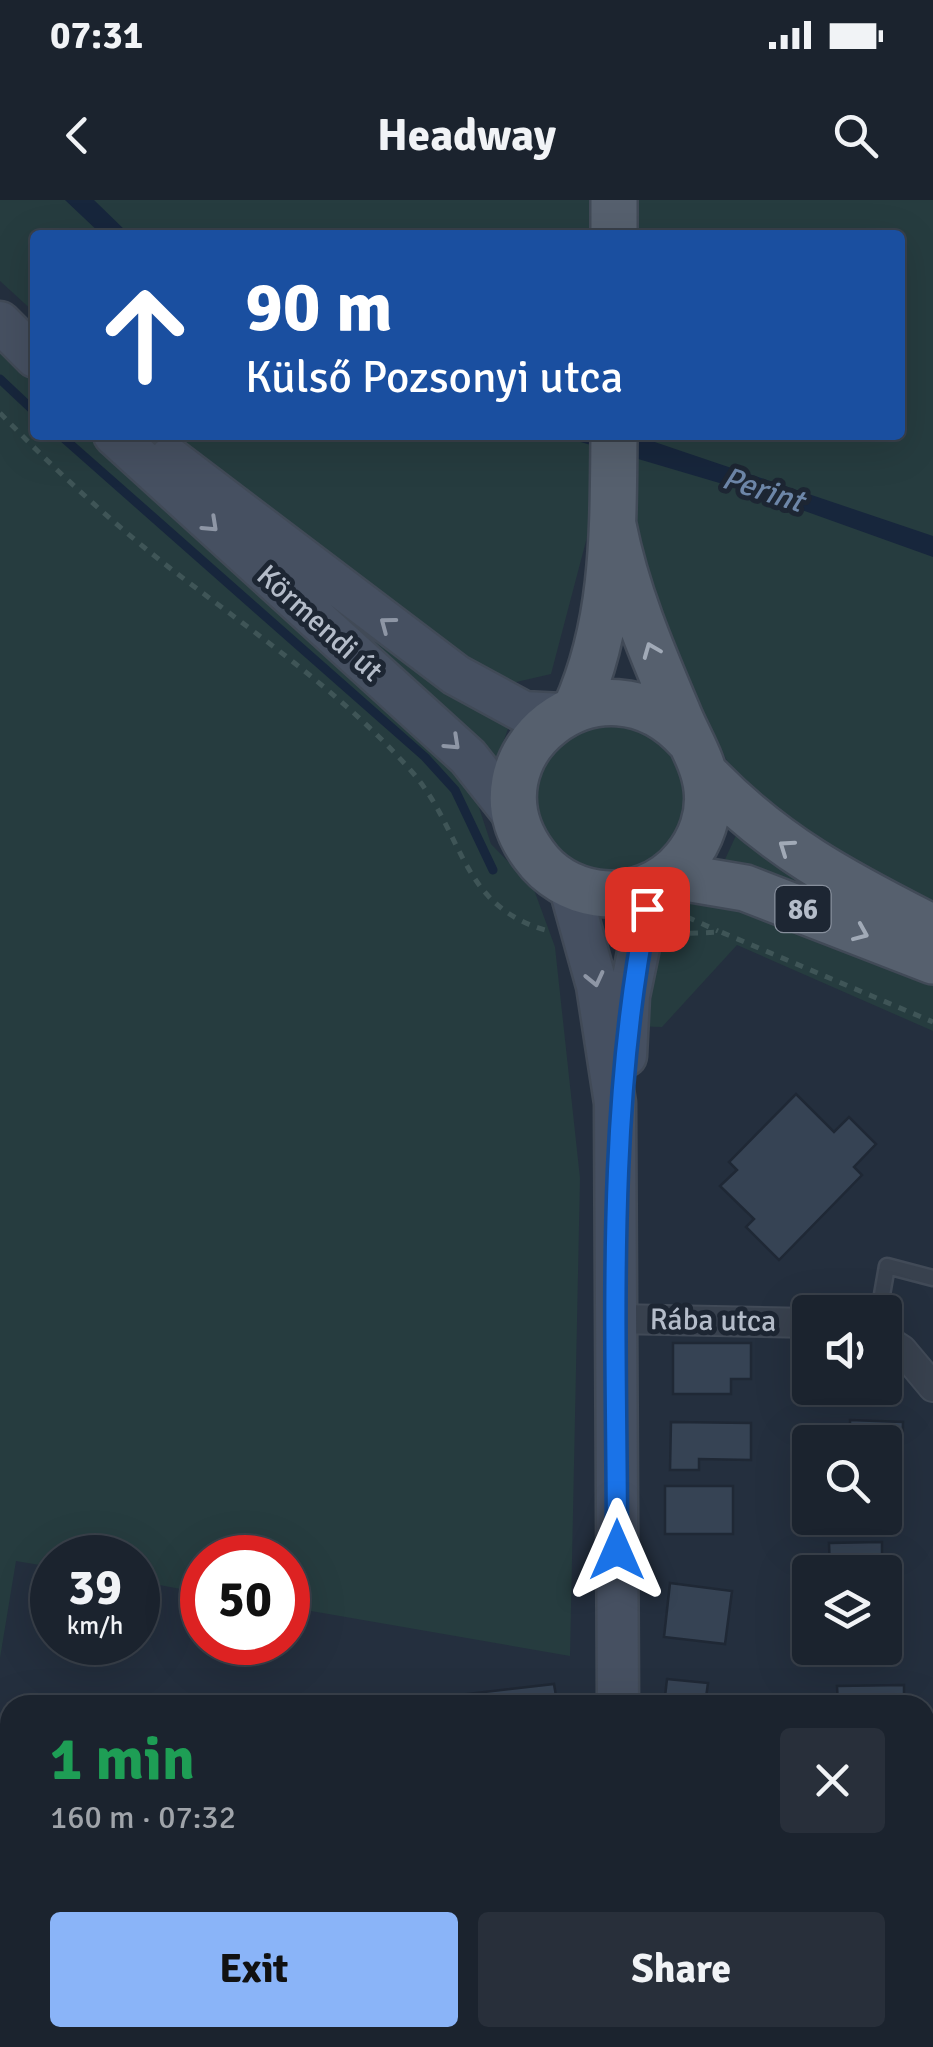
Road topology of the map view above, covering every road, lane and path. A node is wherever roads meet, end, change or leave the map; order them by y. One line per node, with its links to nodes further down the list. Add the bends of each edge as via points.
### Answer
1 (614, 200): 2 (main road)
2 (614, 230)
3 (0, 312): 5 (street)
4 (0, 322): 6 (street)
5 (30, 338)
6 (30, 352)
7 (119, 440): 13 (street, Körmendi út, one-way to 13, via 445,736)
8 (150, 440): 11 (street, Körmendi út, one-way to 8, via 524,712 456,676)
9 (614, 440): 10 (main road, 86)
10 (614, 525): 11 (main road, 86, via 603,636); 12 (main road, 86, one-way to 10, via 634,609)
11 (569, 711): 12 (main road, 86, via 594,702 630,702 663,716); 13 (main road, 86, via 536,737 520,767)
12 (697, 757): 14 (main road, 86, via 707,812 702,830 694,848); 16 (main road, 86, one-way to 12, via 804,860 756,826)
13 (517, 819): 15 (main road, via 541,864)
14 (660, 880): 15 (main road, 86, via 602,894); 17 (main road, 86, one-way to 17, via 745,888); 18 (street, via 629,996)
15 (569, 885): 18 (street, one-way to 18, via 612,1064)
16 (933, 928)
17 (933, 961)
18 (616, 1184): 21 (street)
19 (933, 1278): 20 (lane, via 887,1266)
20 (881, 1295)
21 (616, 1318): 22 (street, Rába utca); 25 (street)
22 (792, 1323)
23 (902, 1350): 24 (street)
24 (933, 1387)
25 (618, 1695)

